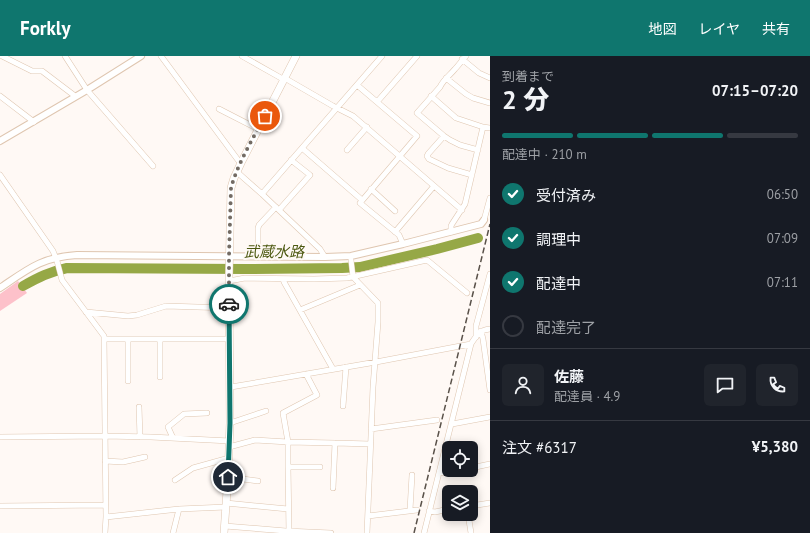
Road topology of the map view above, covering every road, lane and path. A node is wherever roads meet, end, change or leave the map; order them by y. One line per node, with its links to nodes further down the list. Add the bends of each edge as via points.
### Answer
1 (2, 56): 16 (street, via 32,71 42,72)
2 (65, 56): 14 (street)
3 (141, 56): 14 (street)
4 (161, 56): 34 (street)
5 (242, 56): 12 (street)
6 (296, 56): 12 (main road)
7 (382, 56): 13 (street)
8 (418, 56): 18 (street)
9 (464, 58): 10 (street); 11 (street, via 478,73)
10 (446, 78): 17 (street); 19 (street, via 473,98)
11 (490, 78)
12 (284, 79): 20 (street); 26 (main road)
13 (357, 85): 18 (street); 20 (street)
14 (86, 90): 16 (street); 35 (street)
15 (0, 96): 22 (street)
16 (75, 96): 22 (street)
17 (431, 96): 24 (street, via 456,118); 27 (street, via 417,113)
18 (377, 102): 32 (street, via 417,136)
19 (490, 103)
20 (337, 108): 23 (street); 29 (street)
21 (219, 109): 26 (street)
22 (34, 122): 28 (street)
23 (367, 127): 30 (street); 32 (street)
24 (483, 127): 25 (street); 31 (street)
25 (490, 128)
26 (258, 129): 34 (main road)
27 (444, 136): 31 (street, via 460,145); 37 (street, via 428,154 429,159 448,168)
28 (0, 141)
29 (302, 148): 33 (street); 43 (street)
30 (347, 150)
31 (478, 150): 37 (street)
32 (400, 156): 39 (street); 40 (street)
33 (292, 160): 41 (street); 44 (street, via 310,175)
34 (241, 163): 36 (main road)
35 (153, 166)
36 (237, 172): 41 (street); 53 (main road, via 231,188)
37 (472, 174): 46 (street)
38 (0, 175): 55 (street)
39 (434, 186): 46 (street); 48 (street)
40 (371, 190): 43 (street); 45 (street)
41 (262, 194): 44 (street)
42 (490, 198): 47 (street)
43 (362, 200): 48 (street, via 360,203)
44 (278, 208): 51 (street, via 259,225); 52 (street)
45 (395, 210)
46 (462, 210): 49 (street, via 452,224)
47 (484, 220): 49 (street, via 481,224)
48 (395, 232): 50 (street)
49 (451, 232): 50 (street)
50 (403, 244): 54 (street)
51 (258, 257): 52 (street); 53 (street)
52 (325, 257): 54 (street)
53 (229, 258): 55 (street, via 78,255); 58 (main road)
54 (351, 258): 57 (street)
55 (57, 259): 61 (street, via 31,267); 65 (street, via 62,280)
56 (490, 274): 68 (street, via 476,326)
57 (353, 275): 59 (street, via 338,279); 60 (street); 62 (street, via 427,260)
58 (229, 278): 59 (street); 63 (main road)
59 (284, 279): 64 (street)
60 (360, 285): 64 (street); 74 (street, via 378,303)
61 (0, 288)
62 (467, 293)
63 (229, 308): 65 (street, via 166,306 128,316); 72 (main road)
64 (300, 310): 76 (street)
65 (86, 312): 69 (street)
66 (490, 329): 67 (street)
67 (481, 331): 68 (street); 81 (street)
68 (476, 336): 73 (street)
69 (104, 339): 70 (street); 91 (street)
70 (128, 339): 71 (street); 79 (street)
71 (160, 339): 72 (street); 78 (street)
72 (229, 339): 80 (main road)
73 (471, 344): 74 (street); 89 (street)
74 (376, 362): 75 (street); 90 (street)
75 (346, 367): 76 (street); 82 (street)
76 (332, 369): 77 (street)
77 (306, 374): 80 (street); 95 (street, via 317,394 283,413)
78 (160, 377)
79 (128, 381)
80 (230, 386): 88 (main road)
81 (490, 390)
82 (343, 406)
83 (139, 407): 93 (street)
84 (266, 411): 88 (street)
85 (208, 413): 94 (street, via 184,414 168,428)
86 (490, 417): 89 (street)
87 (437, 420): 90 (street)
88 (230, 423): 97 (main road)
89 (452, 424): 106 (street)
90 (371, 430): 98 (street)
91 (105, 436): 92 (street); 93 (street); 101 (street)
92 (0, 437)
93 (140, 437): 94 (street)
94 (173, 438): 97 (street)
95 (288, 442): 96 (street); 97 (street, via 255,440); 103 (street)
96 (335, 443): 98 (street); 112 (street)
97 (230, 444): 100 (main road)
98 (370, 444): 124 (street)
99 (145, 457): 101 (street, via 123,462)
100 (229, 458): 109 (main road); 110 (street, via 193,468)
101 (105, 461): 114 (street)
102 (490, 464): 105 (street)
103 (288, 467): 104 (street); 118 (street)
104 (320, 467)
105 (478, 467)
106 (439, 473): 107 (street); 123 (street)
107 (442, 473)
108 (412, 475): 120 (street)
109 (228, 477): 111 (street); 115 (main road)
110 (175, 480)
111 (258, 482)
112 (333, 488)
113 (490, 503): 116 (street)
114 (106, 505): 117 (street); 125 (street)
115 (226, 505): 118 (street); 119 (street); 127 (main road)
116 (478, 505)
117 (0, 506)
118 (288, 508): 128 (street)
119 (179, 510): 125 (street); 130 (street)
120 (410, 510): 121 (street); 124 (street)
121 (417, 510)
122 (442, 510): 123 (street)
123 (429, 511): 134 (street)
124 (368, 516): 133 (street)
125 (106, 517): 129 (street)
126 (469, 521): 135 (street)
127 (224, 529): 128 (street)
128 (289, 532): 131 (street)
129 (105, 533)
130 (173, 533)
131 (318, 533): 132 (street)
132 (331, 533)
133 (367, 533)
134 (424, 533)
135 (471, 533)

